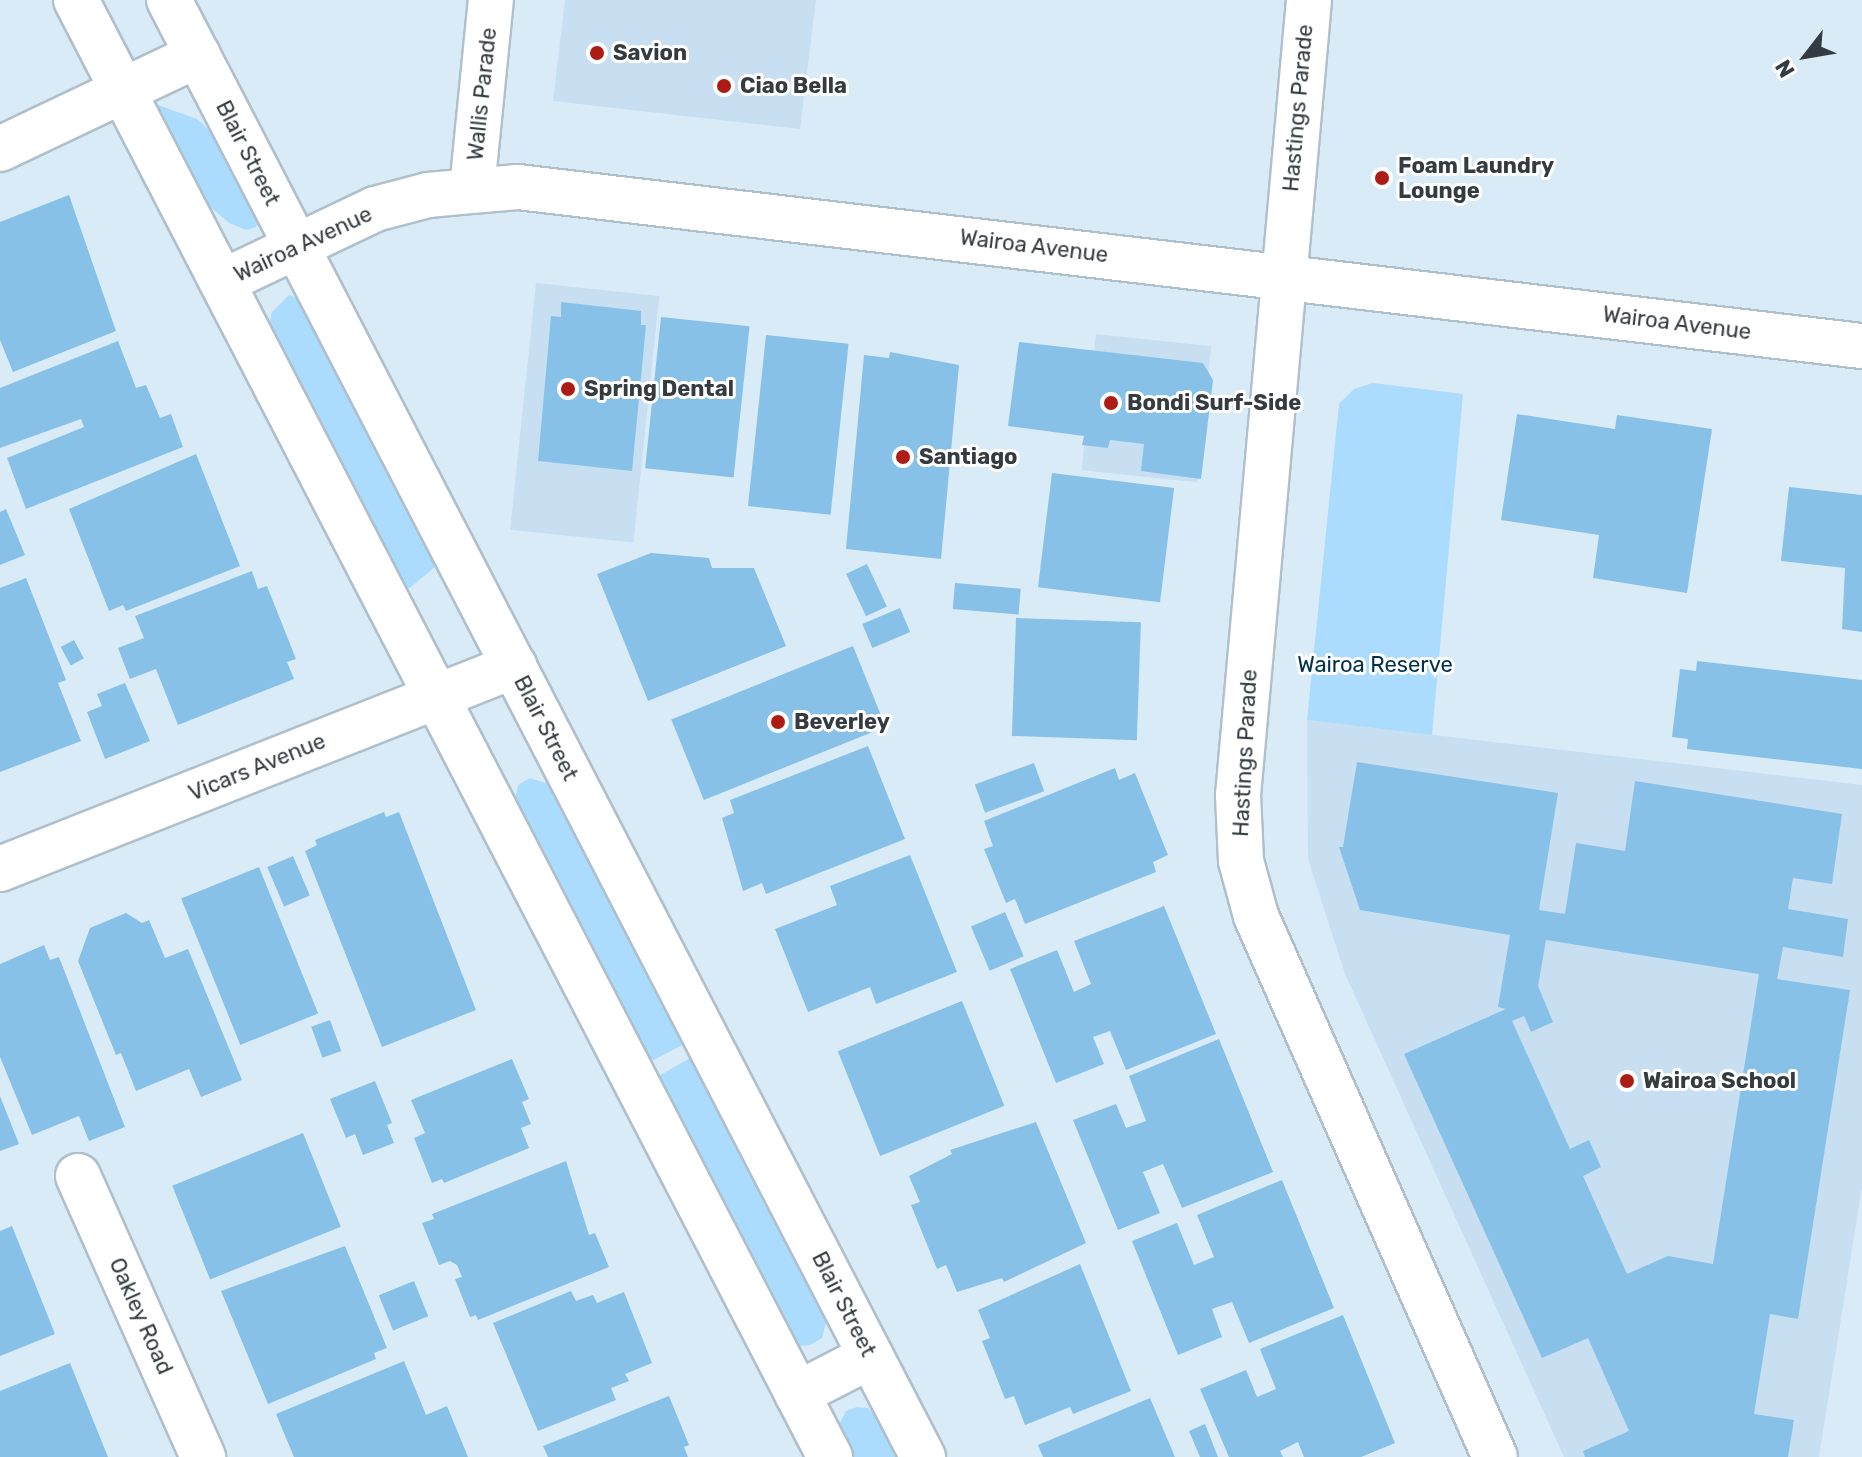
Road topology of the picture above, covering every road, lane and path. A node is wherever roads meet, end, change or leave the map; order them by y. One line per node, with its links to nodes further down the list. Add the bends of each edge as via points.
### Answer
1 (76, 0): 6 (street)
2 (169, 0): 5 (street, Blair Street)
3 (491, 0): 8 (street, Wallis Parade)
4 (1309, 0): 10 (street, Hastings Parade)
5 (198, 55): 6 (street); 9 (street, Blair Street)
6 (123, 93): 7 (street); 11 (street)
7 (0, 149)
8 (472, 189): 9 (street, Wairoa Avenue, via 375,209); 10 (street, Wairoa Avenue, via 518,187)
9 (296, 244): 11 (street, Wairoa Avenue); 13 (street, Blair Street)
10 (1282, 275): 12 (street, Wairoa Avenue); 22 (street, Hastings Parade, via 1238,795 1241,861 1256,916)
11 (222, 282): 14 (street)
12 (1862, 346)
13 (514, 666): 14 (street, Vicars Avenue); 17 (street, Blair Street)
14 (436, 697): 15 (street, Vicars Avenue); 18 (street)
15 (0, 869)
16 (78, 1176): 19 (street, Oakley Road)
17 (871, 1356): 18 (street); 21 (street, Blair Street)
18 (797, 1394): 20 (street)
19 (203, 1457)
20 (830, 1457)
21 (923, 1457)
22 (1495, 1457)

